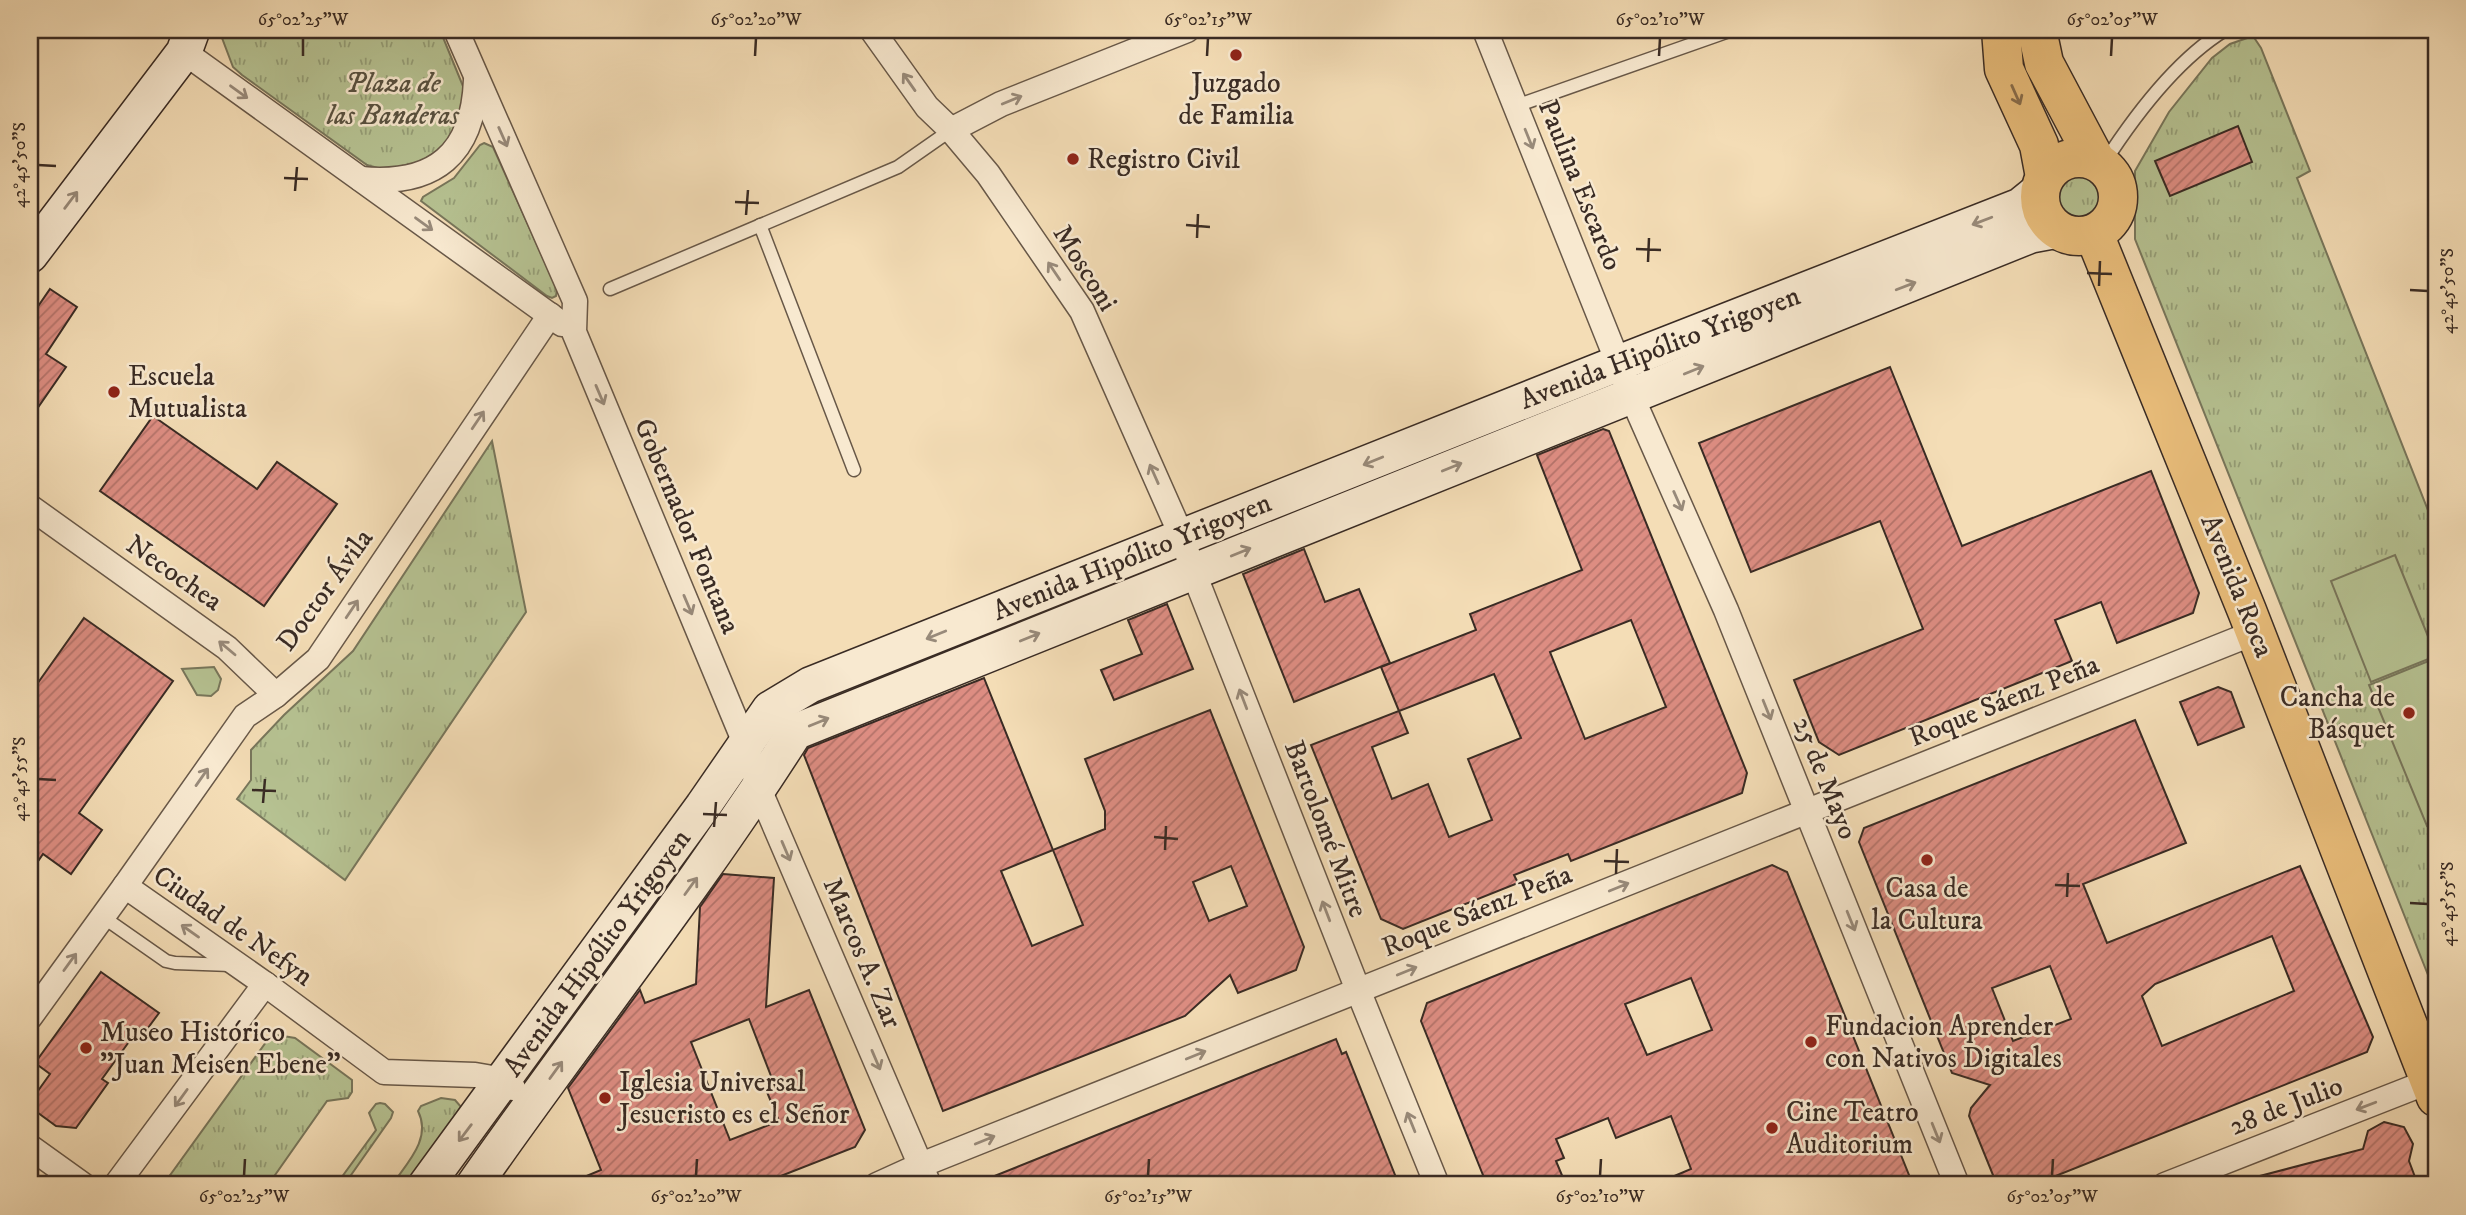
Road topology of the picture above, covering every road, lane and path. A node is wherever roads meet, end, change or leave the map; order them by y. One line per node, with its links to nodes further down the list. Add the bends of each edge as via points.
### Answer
1 (456, 30): 10 (street, Gobernador Fontana)
2 (872, 30): 12 (street, Mosconi, one-way to 2, via 927,107)
3 (1187, 30): 12 (street, one-way to 3, via 1001,104)
4 (1485, 30): 11 (street, Paulina Escardo)
5 (1731, 30): 11 (lane)
6 (2001, 30): 15 (main road, Avenida Roca, one-way to 15, via 2004,69 2039,145)
7 (2037, 30): 13 (main road, via 2044,63)
8 (2225, 30): 13 (lane, via 2189,57)
9 (188, 41): 14 (street, one-way to 14); 18 (main road, one-way to 9)
10 (477, 76): 14 (street, via 471,120 452,154 433,169 411,177); 21 (street, Gobernador Fontana, one-way to 21, via 575,301)
11 (1516, 106): 22 (street, Paulina Escardo, one-way to 22)
12 (951, 130): 16 (lane, via 898,167); 26 (street, Mosconi, one-way to 12, via 1082,311 988,174)
13 (2099, 163): 15 (main road, via 2073,158 2052,168); 17 (main road, via 2118,188 2116,212 2110,222)
14 (361, 179): 20 (street, one-way to 20)
15 (2043, 183): 17 (main road, Avenida Roca, via 2040,201 2049,222); 22 (main road, Avenida Hipólito Yrigoyen, one-way to 22, via 2021,206)
16 (760, 225): 19 (lane); 24 (lane)
17 (2076, 232): 23 (main road, Avenida Hipólito Yrigoyen, one-way to 17, via 2031,235); 28 (main road, Avenida Roca)
18 (30, 255)
19 (610, 289)
20 (550, 315): 21 (street); 29 (street, Doctor Ávila, one-way to 20, via 318,659)
21 (574, 332): 30 (street, Gobernador Fontana, one-way to 30)
22 (1619, 363): 23 (street, Paulina Escardo); 26 (main road, Avenida Hipólito Yrigoyen, one-way to 26)
23 (1631, 395): 27 (main road, Avenida Hipólito Yrigoyen, one-way to 23); 32 (street, 25 de Mayo, one-way to 32, via 1727,610)
24 (854, 470)
25 (30, 507): 29 (street, Necochea, one-way to 25, via 227,648)
26 (1182, 537): 27 (street, Mosconi); 30 (main road, Avenida Hipólito Yrigoyen, one-way to 30, via 810,685 770,709)
27 (1193, 571): 31 (main road, Avenida Hipólito Yrigoyen, one-way to 27, via 795,732); 37 (street, Bartolomé Mitre, one-way to 27)
28 (2256, 632): 32 (street, Roque Sáenz Peña); 40 (main road, Avenida Roca)
29 (276, 695): 33 (street, Doctor Ávila, one-way to 29, via 245,716)
30 (745, 743): 31 (street, Marcos A. Zar); 39 (main road, Avenida Hipólito Yrigoyen)
31 (760, 789): 41 (main road, Avenida Hipólito Yrigoyen, one-way to 31); 43 (street, Marcos A. Zar, one-way to 43)
32 (1807, 813): 37 (street, Roque Sáenz Peña, one-way to 32); 50 (street, 25 de Mayo, one-way to 50)
33 (125, 886): 34 (street, Doctor Ávila); 35 (street, Ciudad de Nefyn, one-way to 33)
34 (103, 917): 35 (lane, via 166,961); 38 (street, Doctor Ávila, one-way to 34)
35 (239, 965): 36 (street, Ciudad de Nefyn)
36 (265, 984): 39 (street, Ciudad de Nefyn, via 384,1072); 45 (street, one-way to 45)
37 (1358, 990): 43 (street, Roque Sáenz Peña, one-way to 37); 49 (street, Bartolomé Mitre, one-way to 37)
38 (30, 1017)
39 (504, 1080): 41 (street); 46 (main road, Avenida Hipólito Yrigoyen, one-way to 46)
40 (2433, 1089): 51 (street, 28 de Julio, one-way to 51)
41 (531, 1104): 47 (main road, Avenida Hipólito Yrigoyen)
42 (30, 1147): 44 (street)
43 (925, 1175): 48 (street, Roque Sáenz Peña)
44 (83, 1185)
45 (116, 1185)
46 (426, 1185)
47 (474, 1185)
48 (877, 1185)
49 (1437, 1185)
50 (1957, 1185)
51 (2165, 1185)

